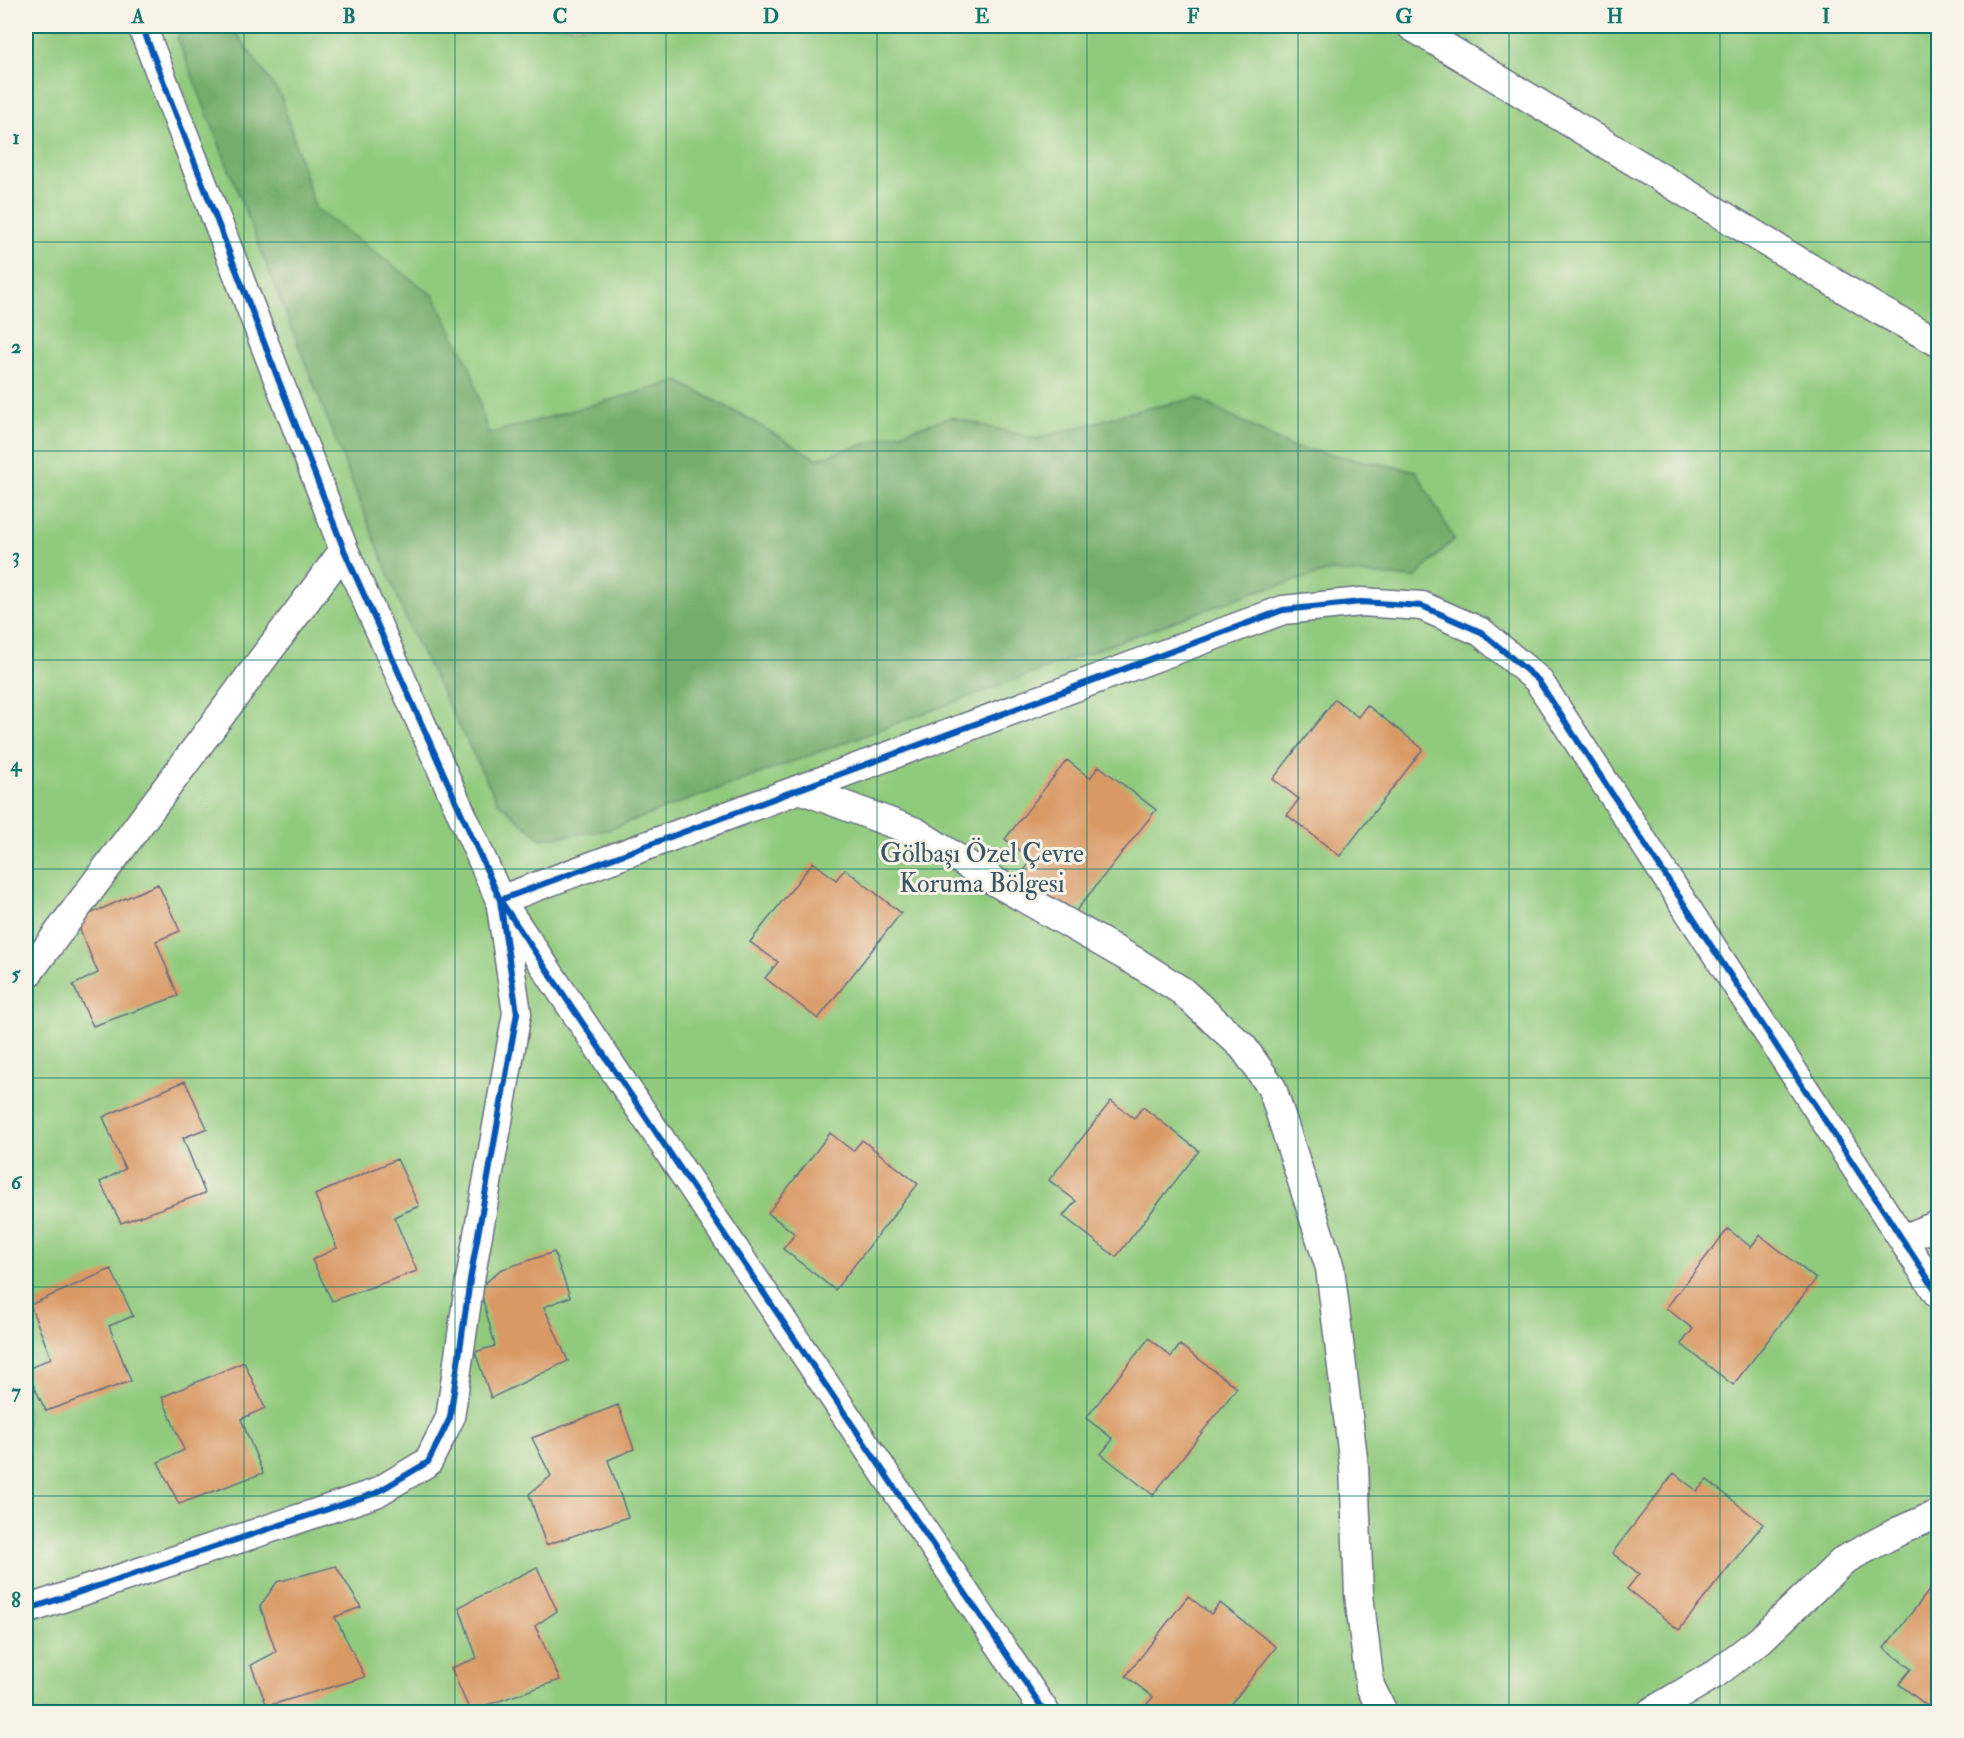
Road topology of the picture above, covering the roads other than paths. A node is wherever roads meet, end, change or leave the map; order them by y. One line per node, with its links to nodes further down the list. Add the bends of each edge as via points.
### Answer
1 (141, 26): 4 (street)
2 (1411, 26): 3 (street)
3 (1938, 342)
4 (344, 550): 6 (street); 7 (street)
5 (800, 789): 6 (street); 9 (street, via 1283,610 1361,602 1422,606 1481,632 1538,680); 14 (street, via 916,832 1138,963 1182,991 1243,1047 1272,1088 1330,1268 1354,1466 1360,1606 1370,1686)
6 (500, 900): 12 (street, via 516,1012 450,1418 428,1462 376,1493); 13 (street)
7 (26, 976)
8 (1938, 1225): 9 (street)
9 (1903, 1239): 10 (street)
10 (1938, 1294)
11 (1938, 1514): 15 (street, via 1844,1560 1760,1640 1715,1674)
12 (26, 1610)
13 (1045, 1713)
14 (1383, 1713)
15 (1651, 1713)

